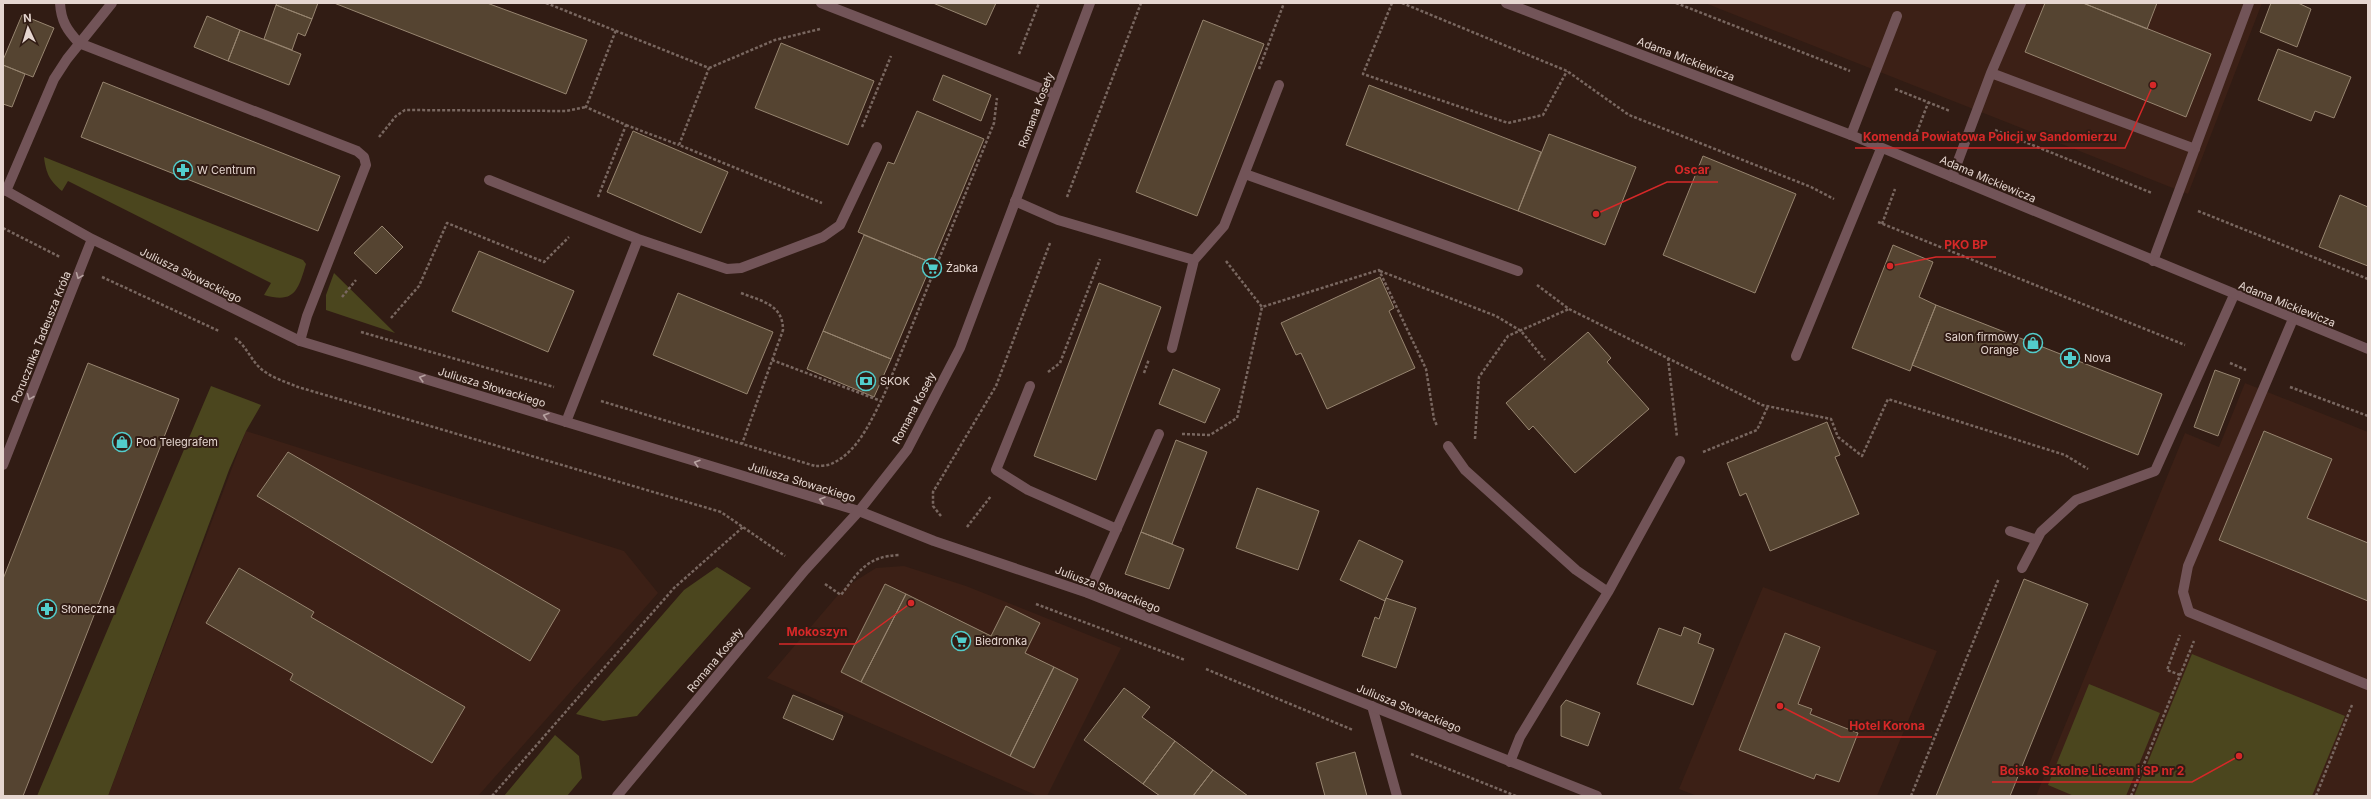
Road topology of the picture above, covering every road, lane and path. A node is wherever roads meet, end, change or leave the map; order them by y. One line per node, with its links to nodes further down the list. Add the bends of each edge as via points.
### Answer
1 (60, 3): 16 (street, via 60,14 66,29)
2 (112, 3): 16 (street)
3 (546, 3): 15 (path)
4 (821, 3): 19 (street)
5 (1039, 3): 19 (path)
6 (1090, 3): 23 (street, Romana Koseły)
7 (1141, 3): 44 (path)
8 (1284, 3): 20 (path)
9 (1392, 3): 17 (path, via 1363,74 1508,123 1543,115)
10 (1506, 3): 29 (street, Adama Mickiewicza)
11 (1676, 3): 21 (path)
12 (2021, 3): 18 (street)
13 (2250, 3): 33 (street)
14 (1897, 16): 21 (street)
15 (616, 30): 25 (path); 30 (path, via 710,68)
16 (79, 43): 34 (street, via 357,151); 39 (street, via 54,79)
17 (1567, 71)
18 (1991, 73): 26 (street); 33 (street)
19 (1010, 75): 23 (street)
20 (1257, 75)
21 (1873, 80): 24 (path); 29 (street)
22 (1279, 84): 35 (street)
23 (1055, 94): 40 (street, Romana Koseły)
24 (1928, 103): 26 (path); 28 (path)
25 (586, 107): 27 (path); 34 (path, via 566,111 405,110 396,116)
26 (1973, 121): 36 (street); 41 (path)
27 (626, 125): 30 (path); 43 (path)
28 (1917, 132)
29 (1851, 135): 32 (street, Adama Mickiewicza)
30 (679, 145): 42 (path)
31 (877, 147): 42 (street)
32 (1881, 149): 36 (street, Adama Mickiewicza); 71 (street)
33 (2195, 150): 41 (street)
34 (364, 157): 67 (street, via 366,165 306,316)
35 (1245, 174): 49 (street, via 1224,226); 55 (street)
36 (1952, 177): 53 (street, Adama Mickiewicza)
37 (489, 180): 43 (street)
38 (1895, 189): 45 (path)
39 (4, 190): 47 (street, Juliusza Słowackiego)
40 (1015, 201): 44 (street); 88 (street, Romana Koseły, via 960,348 907,450)
41 (2175, 202): 53 (street); 57 (path)
42 (846, 212): 48 (street, via 840,225 823,238 741,268 727,269)
43 (589, 219): 48 (street); 62 (path, via 544,262 447,223 419,286)
44 (1058, 220): 52 (street); 89 (path, via 996,386 933,492 933,506)
45 (1882, 224)
46 (3, 228): 51 (path)
47 (92, 239): 67 (street, Juliusza Słowackiego); 84 (street, Porucznika Tadeusza Króla, one-way to 84)
48 (638, 239): 79 (street)
49 (1210, 242): 52 (street); 60 (path)
50 (1102, 253): 76 (path, via 1060,363)
51 (63, 259)
52 (1194, 260): 68 (street)
53 (2153, 261): 59 (street, Adama Mickiewicza)
54 (1380, 270): 60 (path); 64 (path, via 1496,316); 82 (path, via 1426,369 1434,419)
55 (1518, 271): 61 (path)
56 (104, 278): 65 (path)
57 (2368, 279)
58 (734, 291): 73 (path, via 779,311 783,320 783,330)
59 (2234, 295): 63 (street, Adama Mickiewicza); 87 (street, via 2154,471)
60 (1262, 307): 80 (path, via 1237,418 1210,435)
61 (1569, 309): 64 (path); 72 (path)
62 (391, 318)
63 (2293, 319): 69 (street, Adama Mickiewicza); 102 (street, via 2188,566 2183,592)
64 (1521, 330): 74 (path); 85 (path, via 1508,336 1479,377 1474,451)
65 (222, 332)
66 (229, 336): 90 (path, via 246,348 260,368 268,374 298,387 721,512)
67 (300, 341): 79 (street, Juliusza Słowackiego, one-way to 67)
68 (1172, 348)
69 (2368, 349)
70 (1152, 351): 75 (path)
71 (1796, 356)
72 (1668, 358): 78 (path); 83 (path)
73 (772, 360): 77 (path); 81 (path)
74 (1545, 360)
75 (1144, 373)
76 (1030, 386): 86 (street, via 996,470)
77 (880, 402)
78 (1768, 406): 83 (path, via 1757,430); 87 (path, via 1832,419 1838,437 1862,456 1888,399 2065,455)
79 (566, 422): 88 (street, Juliusza Słowackiego, one-way to 79)
80 (1159, 434): 92 (street)
81 (742, 444)
82 (1448, 446): 85 (street)
83 (1680, 461): 99 (street)
84 (3, 465)
85 (1465, 470): 99 (street, via 1576,570)
86 (1006, 477): 91 (path); 92 (street, via 1028,490)
87 (2116, 486): 94 (street, via 2076,500 2041,532)
88 (859, 511): 100 (street, Juliusza Słowackiego, via 934,541); 112 (street, Romana Koseły, via 805,570)
89 (941, 516)
90 (744, 527): 95 (path); 111 (path, via 674,588)
91 (967, 527)
92 (1117, 529): 100 (street)
93 (2010, 531): 94 (street)
94 (2037, 540): 97 (street)
95 (784, 556)
96 (907, 557): 98 (path, via 885,556 872,560 861,569 842,595)
97 (2022, 568): 116 (path, via 2004,565)
98 (826, 585)
99 (1608, 592): 110 (street, via 1520,737)
100 (1088, 593): 108 (street, Juliusza Słowackiego)
101 (1029, 601): 104 (path)
102 (2189, 612): 103 (street); 106 (path, via 2167,670)
103 (2204, 618): 106 (path); 107 (street)
104 (1189, 662)
105 (1204, 668): 109 (path)
106 (2180, 675): 117 (path)
107 (2365, 684): 118 (path)
108 (1372, 706): 109 (street); 110 (street, Juliusza Słowackiego)
109 (1382, 742): 113 (street); 114 (path)
110 (1510, 762): 115 (street, Juliusza Słowackiego)
111 (492, 796)
112 (617, 796)
113 (1397, 796)
114 (1516, 796)
115 (1597, 796)
116 (1911, 796)
117 (2130, 796)
118 (2316, 796)

